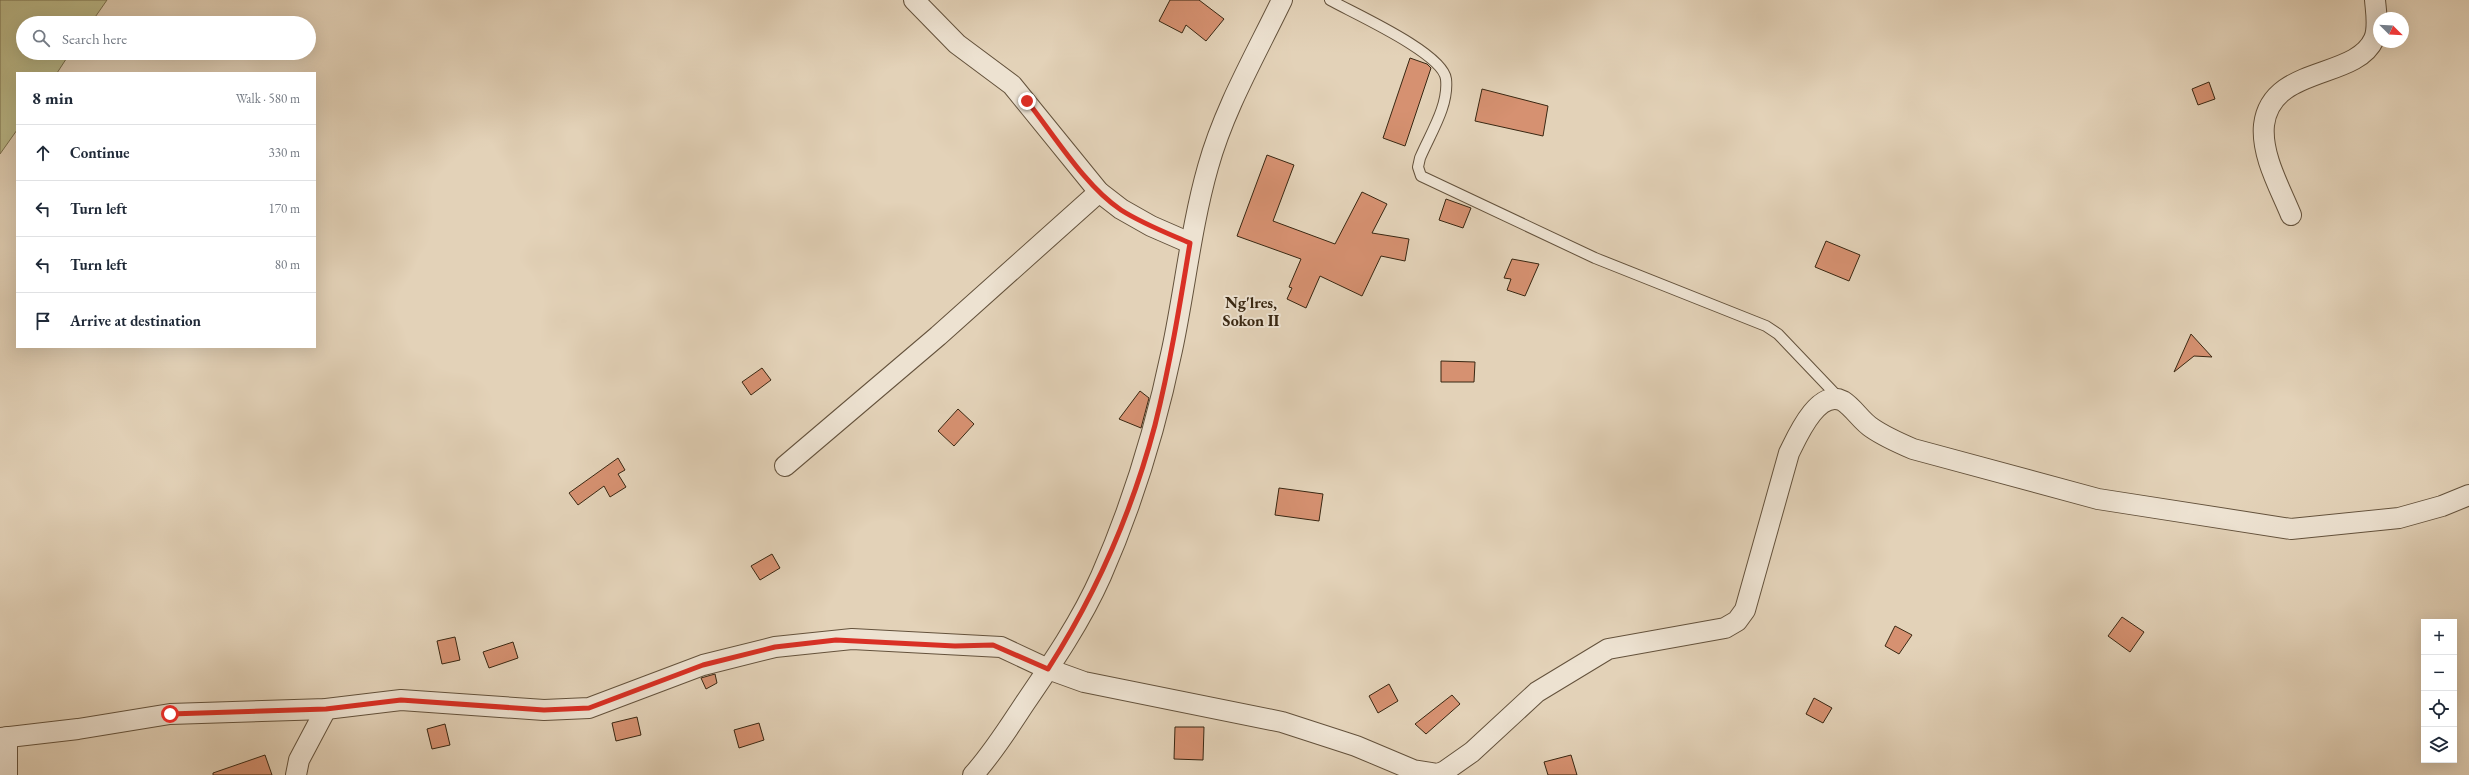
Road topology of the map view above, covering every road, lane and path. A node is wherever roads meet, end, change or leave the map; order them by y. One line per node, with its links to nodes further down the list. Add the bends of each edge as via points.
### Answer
1 (914, 0): 5 (street, via 957,44 1012,85)
2 (1282, 0): 7 (street, via 1228,115 1209,164)
3 (1330, 0): 8 (lane, via 1412,44 1440,66 1446,77 1444,104 1420,158 1418,167 1422,176 1595,258 1766,326 1778,334)
4 (2374, 0): 6 (street, via 2377,23 2374,40 2361,54 2298,82 2279,93 2269,107 2264,126 2266,152)
5 (1099, 192): 7 (street, via 1121,209 1151,226); 9 (street, via 938,336)
6 (2291, 215)
7 (1190, 243): 11 (street, via 1172,349 1155,425 1135,489 1101,576)
8 (1841, 401): 10 (street, via 1887,438 1913,449 2098,499 2262,526 2316,528 2399,518 2442,506); 11 (street, via 1829,400 1815,409 1800,431 1792,448 1745,610 1737,621 1725,628 1608,649 1537,692 1472,752 1446,771 1429,773 1413,770 1356,746 1282,722 1118,690 1084,682)
9 (785, 466)
10 (2469, 495)
11 (1048, 669): 12 (street, via 993,645 955,646 836,640 775,647 703,665 589,708 544,710 401,700); 16 (street)
12 (326, 709): 13 (street, via 170,714); 15 (street, via 299,760)
13 (3, 738): 14 (street)
14 (7, 775)
15 (296, 775)
16 (973, 775)

